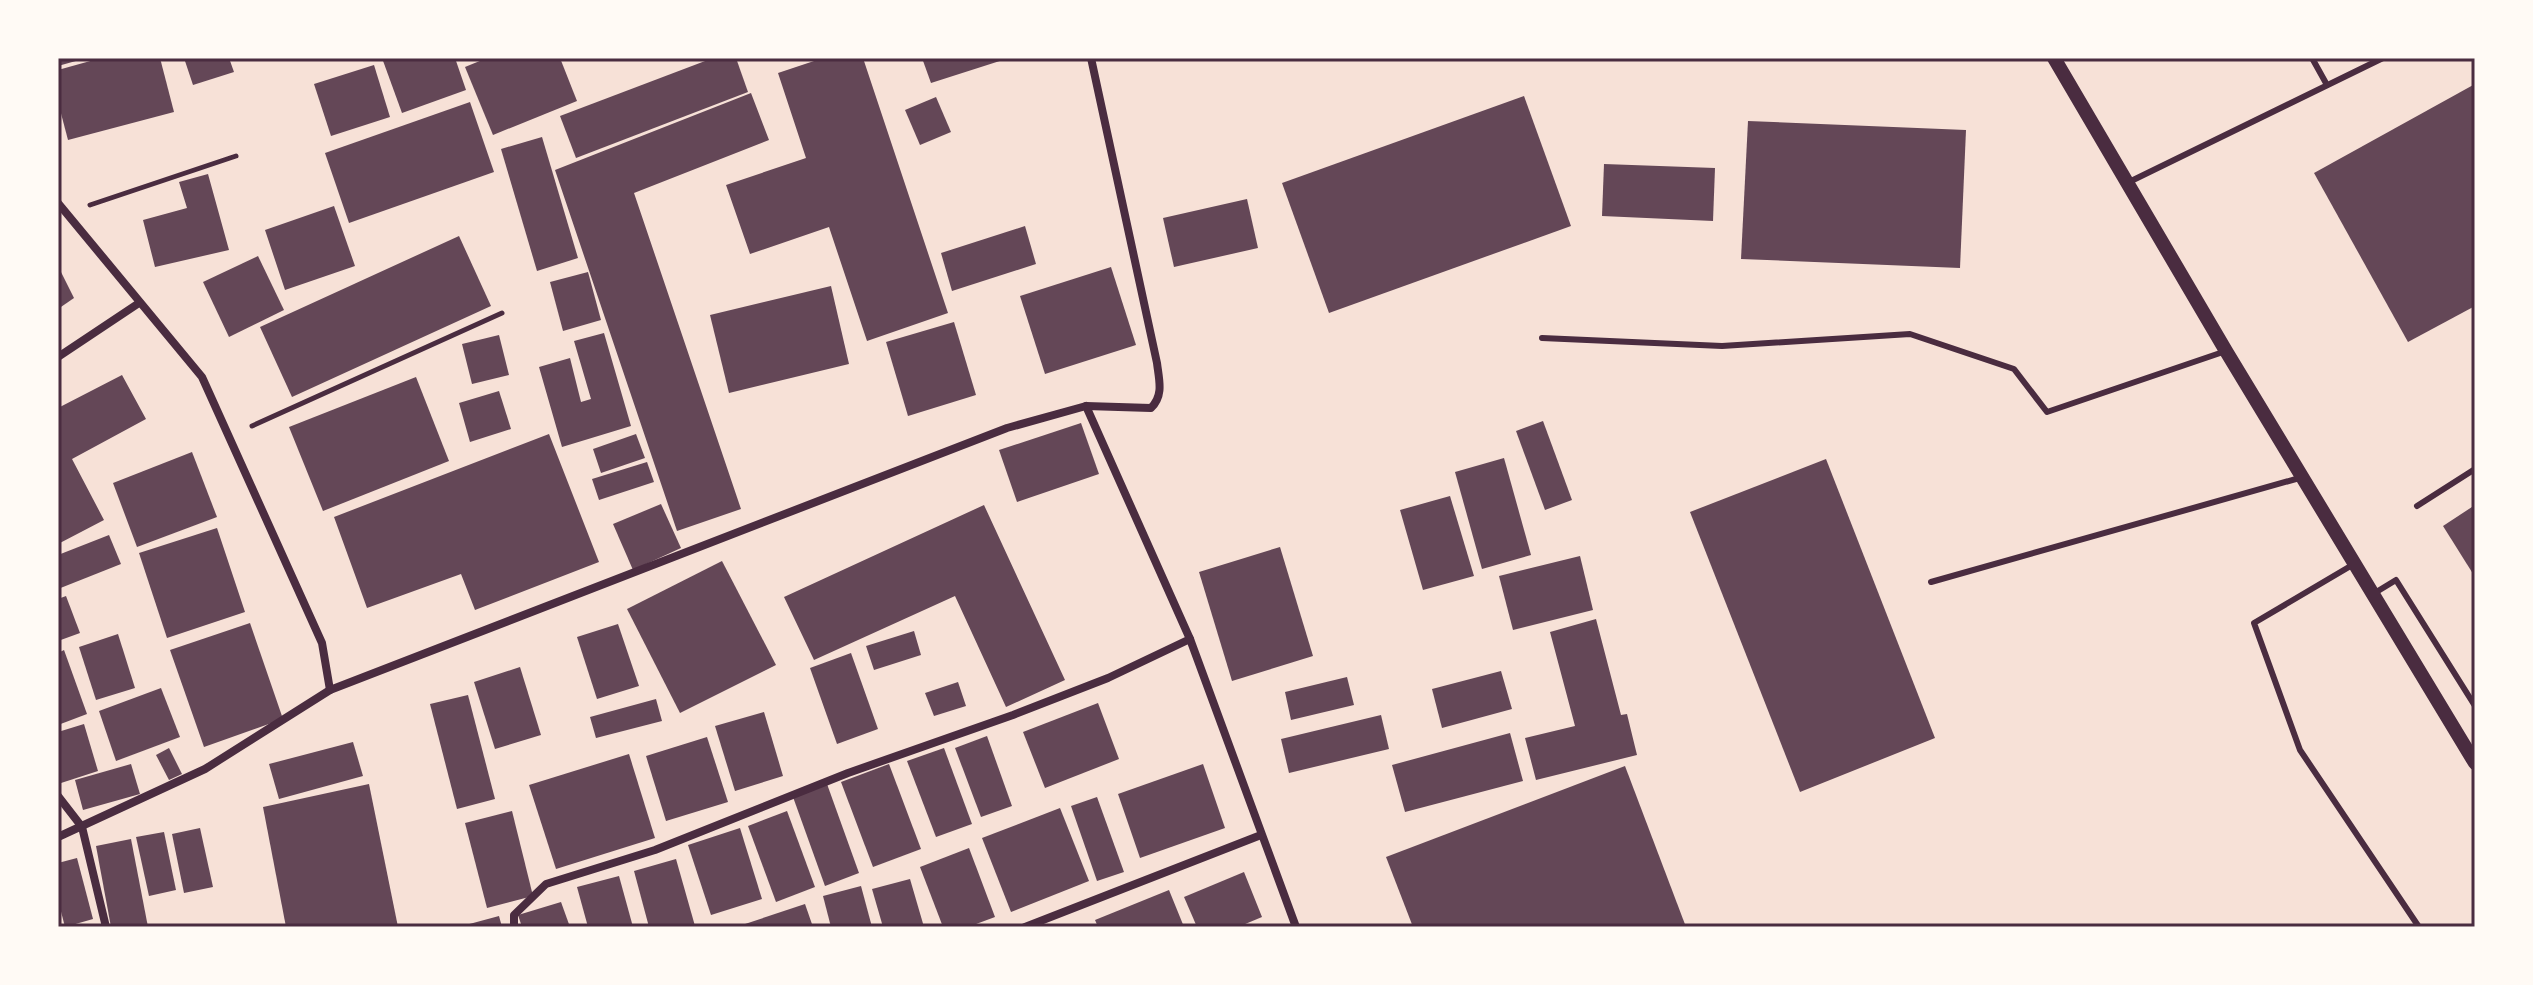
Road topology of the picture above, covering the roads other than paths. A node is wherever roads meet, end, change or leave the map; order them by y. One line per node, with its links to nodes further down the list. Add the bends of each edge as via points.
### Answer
1 (1091, 58): 12 (street, via 1160,388 1159,401 1151,408)
2 (2054, 58): 6 (street)
3 (2312, 58): 5 (lane)
4 (2383, 58): 5 (lane)
5 (2327, 85): 6 (lane)
6 (2126, 184): 10 (street)
7 (58, 203): 8 (street)
8 (139, 303): 11 (street); 20 (street, via 202,377 322,643)
9 (1542, 338): 10 (lane, via 1722,346 1910,334 2014,369 2047,412)
10 (2226, 351): 14 (street)
11 (58, 357)
12 (1086, 406): 19 (street); 20 (street, via 1007,428 883,474)
13 (2475, 469): 15 (lane)
14 (2303, 477): 16 (street); 17 (lane)
15 (2417, 506)
16 (2355, 563): 18 (street); 31 (lane, via 2254,623 2300,750)
17 (1931, 582)
18 (2373, 594): 21 (lane, via 2396,580); 22 (street)
19 (1190, 639): 25 (street); 28 (street, via 1013,715 655,850 546,884 514,915)
20 (330, 690): 24 (street, via 205,769)
21 (2475, 706)
22 (2475, 763)
23 (58, 796): 24 (street)
24 (82, 827): 26 (street); 27 (street)
25 (1261, 835): 29 (street); 30 (street)
26 (58, 837)
27 (106, 927)
28 (514, 927)
29 (1025, 927)
30 (1296, 927)
31 (2419, 927)

